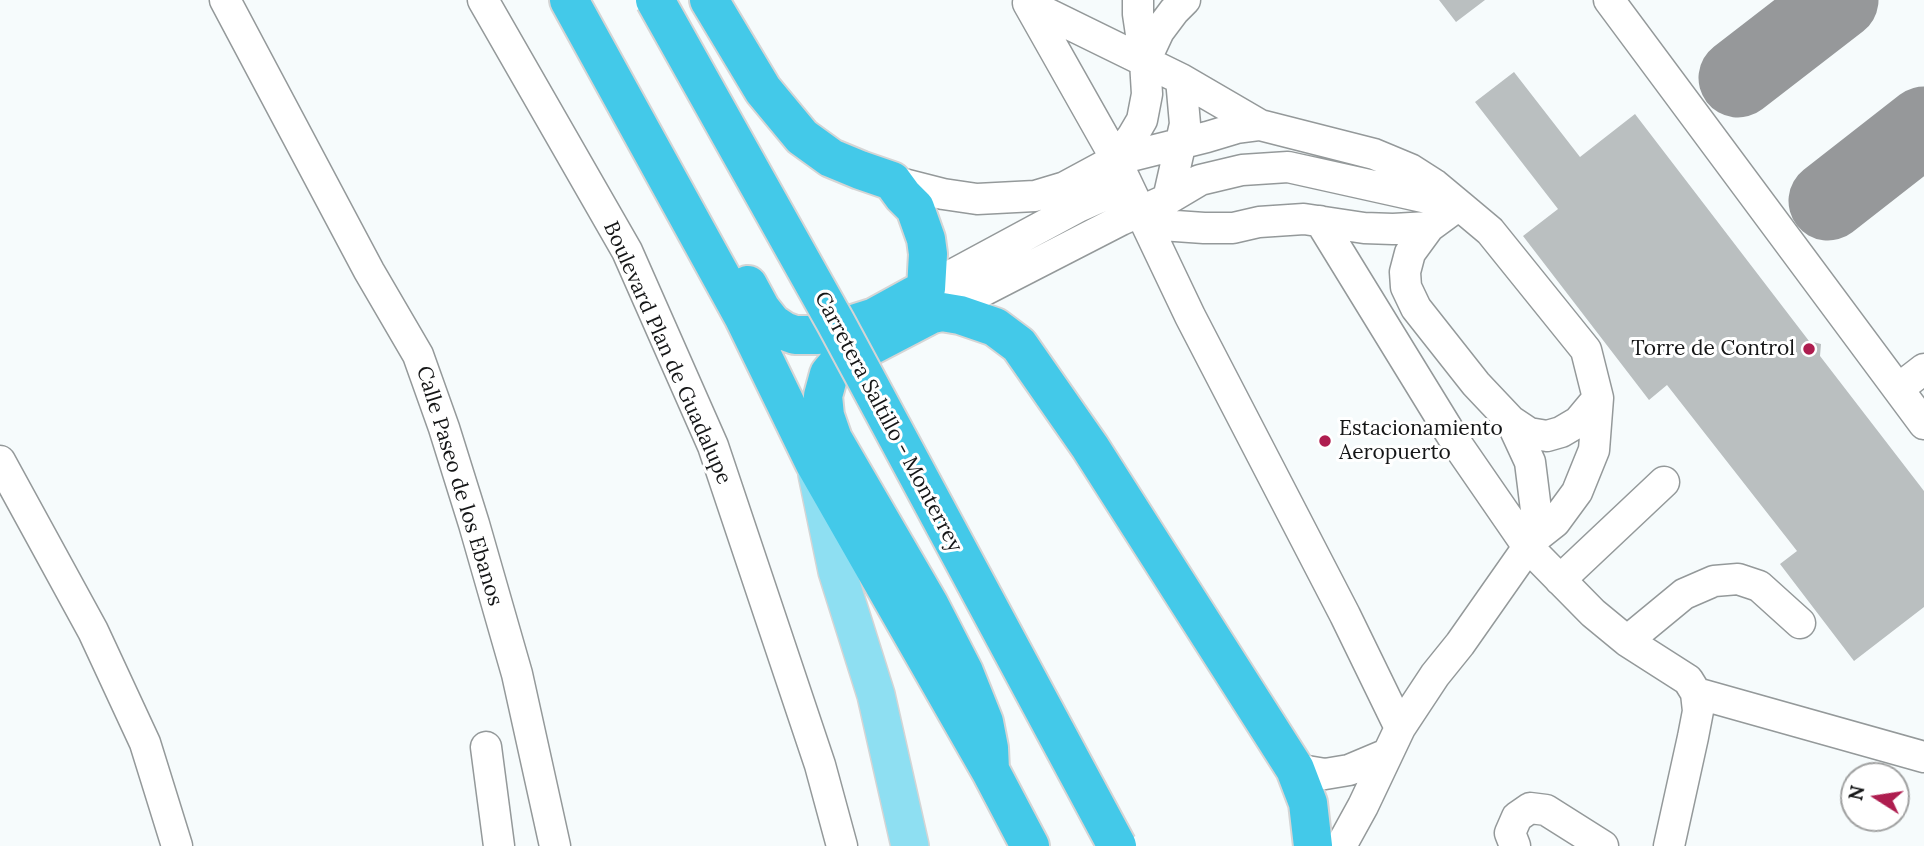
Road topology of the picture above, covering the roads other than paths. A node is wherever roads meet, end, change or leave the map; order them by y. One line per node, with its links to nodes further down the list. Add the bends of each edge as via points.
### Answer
1 (225, 0): 43 (street, Calle Paseo de los Ebanos, via 418,355 517,674)
2 (483, 0): 44 (street, Boulevard Plan de Guadalupe, via 627,251 713,446 820,765)
3 (569, 0): 29 (highway, via 743,316)
4 (592, 0): 22 (highway, via 772,323 795,335 818,335)
5 (655, 0): 47 (highway, Carretera Saltillo - Monterrey, bridge)
6 (709, 0): 16 (highway, via 763,90 802,137 831,158)
7 (1138, 0): 11 (street)
8 (1185, 0): 11 (street, via 1159,31)
9 (1609, 0): 24 (street)
10 (1027, 3): 11 (street); 15 (street)
11 (1145, 61): 12 (street); 15 (street, via 1147,94 1142,120)
12 (1181, 79): 13 (street); 14 (street)
13 (1260, 125): 14 (street); 18 (street, via 1374,154 1410,169)
14 (1182, 144): 15 (street); 17 (street)
15 (1121, 172): 16 (street, via 1034,196 977,199); 19 (street); 22 (street, via 1078,207)
16 (892, 181): 22 (highway, via 922,224)
17 (1168, 198): 18 (street, via 1200,180 1242,170 1288,167); 19 (street)
18 (1459, 205): 21 (street); 25 (street, via 1490,231 1586,350)
19 (1144, 217): 20 (street, via 1204,228); 22 (street); 36 (street, via 1190,316 1345,615)
20 (1320, 221): 21 (street, via 1364,228); 31 (street, via 1457,444)
21 (1429, 227): 26 (street, via 1410,253 1406,287 1416,308)
22 (934, 301): 39 (highway, via 995,327 1019,345 1090,447); 40 (highway, via 932,314 838,363 829,374 823,396 825,416 833,439 964,673 984,722)
23 (1924, 369): 24 (street)
24 (1898, 389): 27 (street)
25 (1598, 398): 26 (street, via 1578,422 1547,436 1529,433); 31 (street, via 1594,450 1577,492 1555,522)
26 (1511, 421): 31 (street, via 1530,463 1537,518)
27 (1924, 424)
28 (0, 461): 41 (street, via 93,631 145,743)
29 (814, 463): 40 (highway); 45 (main road, via 837,571 876,695)
30 (1664, 482): 32 (street)
31 (1532, 542): 32 (street); 36 (street, via 1434,676)
32 (1560, 580): 34 (street)
33 (1800, 623): 34 (street, via 1759,586 1738,579 1714,581 1684,594)
34 (1627, 641): 35 (street, via 1688,680)
35 (1696, 693): 38 (street); 52 (street, via 1698,711)
36 (1393, 741): 39 (street, via 1349,769 1325,774); 49 (street)
37 (486, 747): 42 (street)
38 (1924, 757)
39 (1295, 769): 48 (highway, via 1308,803)
40 (990, 770): 46 (highway)
41 (177, 846)
42 (499, 846)
43 (555, 846)
44 (842, 846)
45 (910, 846)
46 (1030, 846)
47 (1117, 846)
48 (1313, 846)
49 (1341, 846)
50 (1515, 846): 51 (street, via 1510,833 1517,817 1530,808 1546,810)
51 (1602, 846)
52 (1669, 846)

